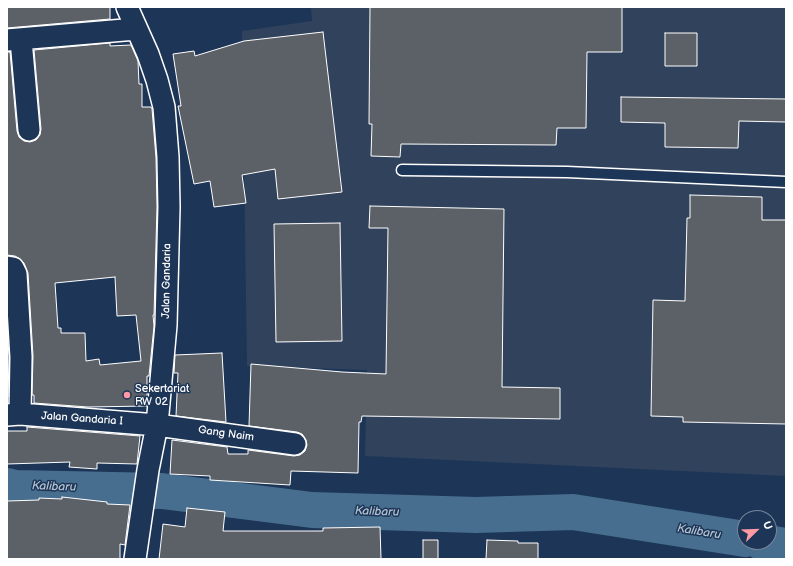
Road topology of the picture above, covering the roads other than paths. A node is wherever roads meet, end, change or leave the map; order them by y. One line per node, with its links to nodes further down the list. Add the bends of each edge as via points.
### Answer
1 (127, 7): 2 (street, Jalan Gandaria)
2 (136, 29): 3 (street); 9 (street, Jalan Gandaria, via 152,65 161,95 168,157 166,325)
3 (14, 40): 4 (street)
4 (29, 130)
5 (402, 170): 6 (lane, via 567,172)
6 (786, 182)
7 (7, 266): 8 (street, via 14,268 16,274 21,357)
8 (14, 414): 9 (street, Jalan Gandaria I)
9 (157, 425): 10 (street, Gang Naim); 11 (street, Jalan Gandaria)
10 (295, 444)
11 (135, 559)

